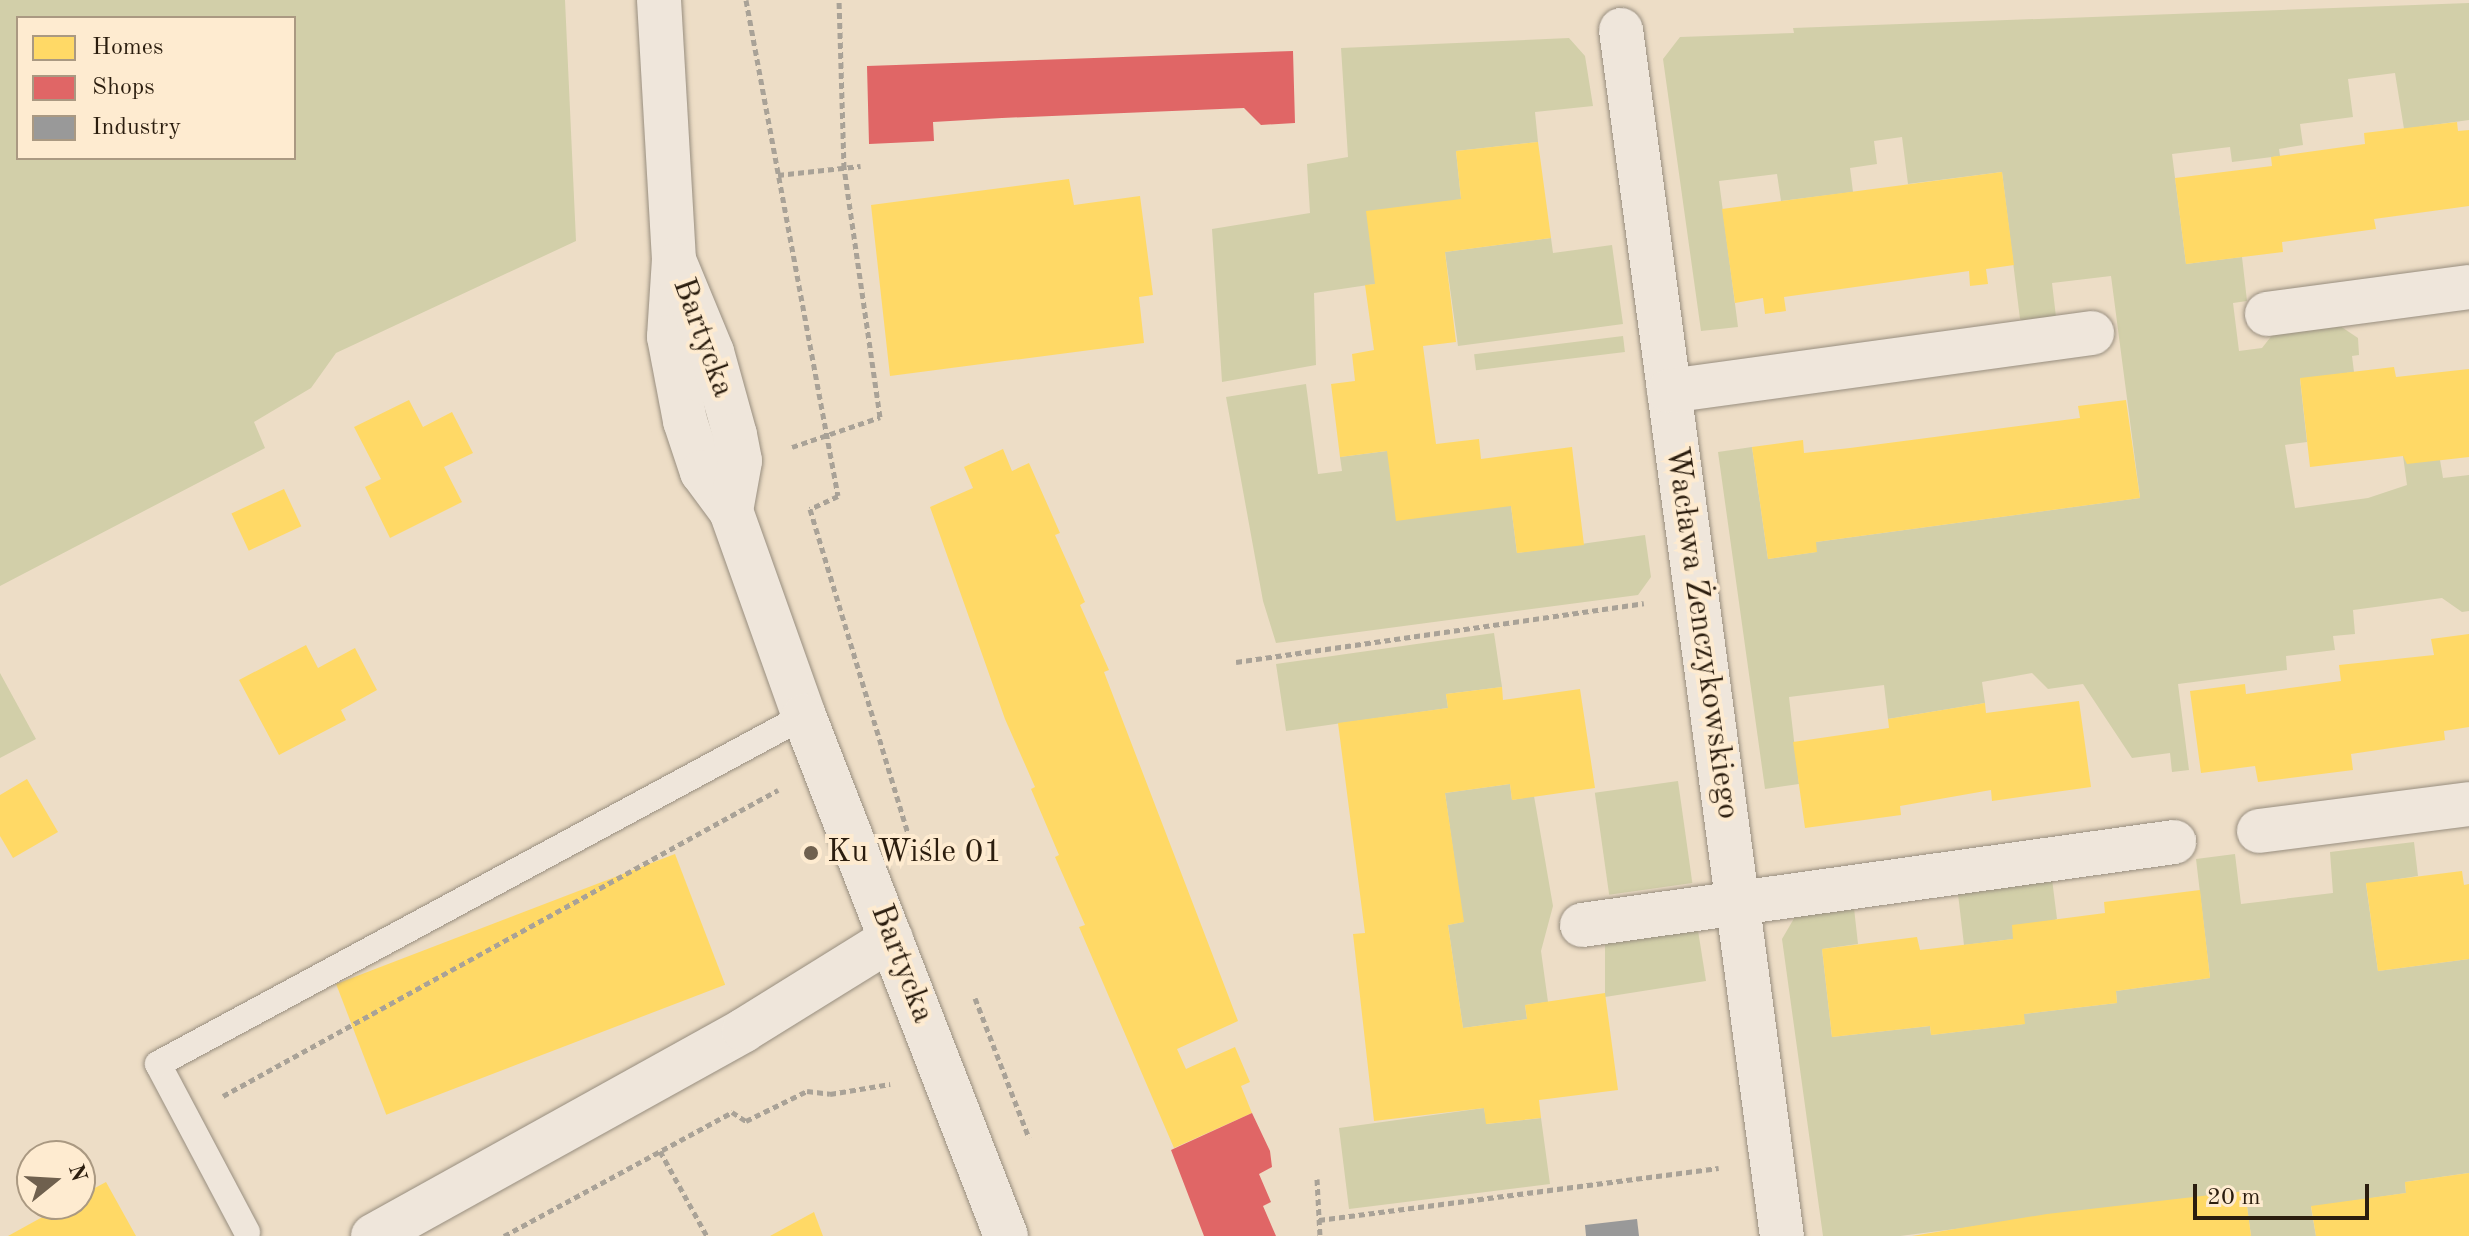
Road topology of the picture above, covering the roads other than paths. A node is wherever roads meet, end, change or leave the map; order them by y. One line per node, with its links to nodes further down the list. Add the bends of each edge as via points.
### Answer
1 (659, 0): 7 (street, Bartycka, via 674,259 712,352 735,435 738,488 731,511)
2 (1621, 30): 6 (street, Wacława Żenczykowskiego)
3 (2469, 287): 4 (street)
4 (2267, 314)
5 (2092, 333): 6 (street)
6 (1669, 391): 11 (street, Wacława Żenczykowskiego)
7 (804, 716): 13 (street, Bartycka); 14 (lane, via 158,1064)
8 (2469, 804): 9 (street)
9 (2259, 831)
10 (2174, 842): 11 (street)
11 (1737, 902): 12 (street); 17 (street, Wacława Żenczykowskiego)
12 (1582, 925)
13 (891, 939): 15 (street, via 744,1030); 16 (street, Bartycka)
14 (247, 1232)
15 (373, 1236)
16 (1006, 1236)
17 (1782, 1236)

